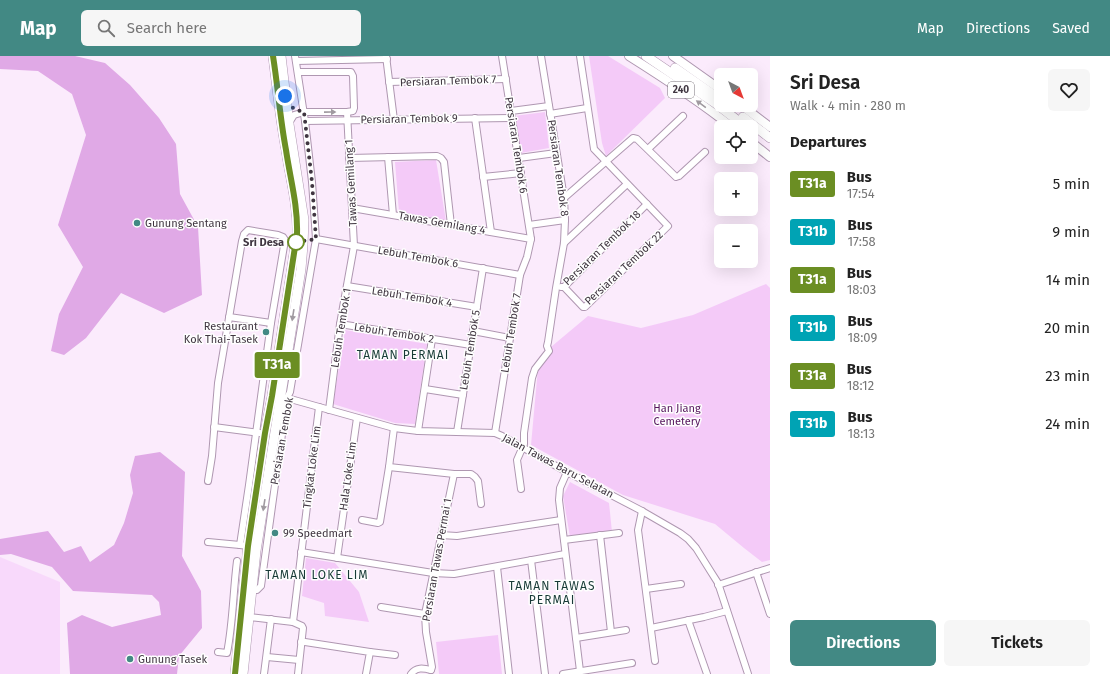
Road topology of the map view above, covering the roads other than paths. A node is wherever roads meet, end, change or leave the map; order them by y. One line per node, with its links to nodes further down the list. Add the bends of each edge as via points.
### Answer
1 (267, 56): 17 (highway)
2 (273, 56): 17 (highway)
3 (280, 56): 22 (highway)
4 (502, 56): 18 (street, Persiaran Tembok 6)
5 (541, 56): 23 (street, Persiaran Tembok 8)
6 (580, 56): 24 (street)
7 (629, 56): 35 (main road, 240, one-way to 7)
8 (646, 56): 36 (highway)
9 (657, 56): 21 (highway)
10 (673, 56): 20 (main road)
11 (296, 58): 12 (street); 15 (street, Persiaran Tembok)
12 (339, 58): 14 (street)
13 (386, 58): 14 (street); 19 (street)
14 (353, 60): 16 (street)
15 (298, 72): 16 (street); 25 (street, Persiaran Tembok)
16 (351, 72): 26 (street, via 354,108)
17 (276, 78): 71 (highway, via 298,221)
18 (506, 79): 19 (street, Persiaran Tembok 7); 30 (street, Persiaran Tembok 6)
19 (390, 82): 34 (street)
20 (714, 85)
21 (714, 95)
22 (285, 96): 25 (street, via 292,108); 38 (highway)
23 (549, 106): 29 (street, Persiaran Tembok 8); 30 (street, Persiaran Tembok 9)
24 (587, 108): 29 (street); 51 (street, via 594,151)
25 (304, 112): 26 (street, one-way to 26); 37 (street, Persiaran Tembok); 38 (street, via 294,115)
26 (347, 112): 33 (street, Tawas Gemilang 1)
27 (736, 112): 41 (highway)
28 (750, 112): 39 (main road)
29 (550, 114): 46 (street, Persiaran Tembok 8)
30 (511, 115): 32 (street, Persiaran Tembok 9); 50 (street, Persiaran Tembok 6)
31 (683, 116): 44 (street)
32 (475, 118): 34 (street, Persiaran Tembok 9); 53 (street)
33 (347, 120): 34 (street, Persiaran Tembok 9); 37 (street, Persiaran Tembok 9); 49 (street, Tawas Gemilang 1)
34 (394, 120)
35 (722, 120)
36 (737, 120)
37 (305, 121): 64 (street, Persiaran Tembok)
38 (289, 124): 68 (highway, via 304,220)
39 (770, 128)
40 (758, 137): 42 (highway)
41 (770, 138)
42 (770, 146)
43 (758, 148): 48 (main road)
44 (648, 149): 45 (street, via 677,177); 51 (street, via 633,138)
45 (705, 152)
46 (556, 153): 50 (street); 55 (street, Persiaran Tembok 8)
47 (388, 157): 49 (street); 58 (street); 60 (street, via 437,156 442,159)
48 (770, 157)
49 (350, 158): 57 (street, Tawas Gemilang 1)
50 (519, 158): 52 (street, Persiaran Tembok 6)
51 (606, 162): 54 (street); 55 (street)
52 (521, 173): 53 (street); 61 (street, Persiaran Tembok 6)
53 (483, 178): 62 (street)
54 (627, 184): 56 (street); 65 (street)
55 (564, 198): 59 (street, Persiaran Tembok 8)
56 (647, 204): 73 (street, Persiaran Tembok 18); 73 (street, Persiaran Tembok 22, via 668,226 585,307)
57 (352, 208): 58 (street, Tawas Gemilang 4); 66 (street, Tawas Gemilang 1)
58 (393, 215): 60 (street, Tawas Gemilang 4)
59 (566, 220): 61 (street); 65 (street, Persiaran Tembok 8)
60 (451, 225): 62 (street, Tawas Gemilang 4)
61 (529, 225): 63 (street, Persiaran Tembok 6)
62 (491, 232): 63 (street, Tawas Gemilang 4)
63 (531, 237): 69 (street, Lebuh Tembok 7)
64 (316, 239): 66 (street, Lebuh Tembok 6); 86 (street, Persiaran Tembok, via 290,392)
65 (564, 243): 74 (street, Persiaran Tembok 8)
66 (354, 246): 67 (street, Lebuh Tembok 6); 72 (street, Lebuh Tembok 1)
67 (483, 268): 69 (street, Lebuh Tembok 6); 76 (street, Lebuh Tembok 5)
68 (301, 269): 71 (highway); 75 (highway)
69 (520, 275): 81 (street, Lebuh Tembok 7)
70 (279, 280): 71 (street); 77 (street, via 285,240 278,235 248,230 242,241); 78 (street)
71 (290, 282): 75 (highway, via 294,286); 86 (highway)
72 (347, 286): 76 (street, Lebuh Tembok 4); 79 (street, Lebuh Tembok 1)
73 (564, 287): 74 (street, Persiaran Tembok 18)
74 (556, 288): 96 (street, Persiaran Tembok 8, via 549,351 536,367 532,378)
75 (296, 298): 86 (highway, one-way to 86)
76 (477, 307): 80 (street, Lebuh Tembok 5)
77 (229, 318): 78 (street); 90 (street, via 218,383)
78 (271, 324): 94 (street)
79 (340, 324): 82 (street, Lebuh Tembok 2); 88 (street, Lebuh Tembok 1)
80 (473, 331): 81 (street); 83 (street, Lebuh Tembok 5)
81 (510, 338): 95 (street, Lebuh Tembok 7)
82 (432, 339): 83 (street, Lebuh Tembok 2); 84 (street)
83 (471, 346): 85 (street, Lebuh Tembok 5)
84 (425, 389): 85 (street); 92 (street)
85 (463, 395): 93 (street, Lebuh Tembok 5)
86 (280, 397): 87 (street, Jalan Tawas Baru Selatan); 94 (highway); 130 (highway, via 256,550)
87 (319, 407): 88 (street, Jalan Tawas Baru Selatan); 112 (street, Tingkat Loke Lim)
88 (329, 410): 89 (street, Jalan Tawas Baru Selatan)
89 (357, 418): 91 (street, Jalan Tawas Baru Selatan); 114 (street, Hala Loke Lim)
90 (214, 427): 94 (street); 100 (street)
91 (394, 428): 92 (street, Jalan Tawas Baru Selatan); 97 (street)
92 (418, 431): 93 (street, Jalan Tawas Baru Selatan)
93 (457, 432): 95 (street, Jalan Tawas Baru Selatan)
94 (261, 433): 111 (highway)
95 (494, 433): 96 (street, Jalan Tawas Baru Selatan)
96 (523, 448): 98 (street, Jalan Tawas Baru Selatan); 101 (street, via 517,460)
97 (390, 467): 99 (street); 104 (street, via 380,522)
98 (567, 472): 103 (street, Jalan Tawas Baru Selatan); 105 (street, via 559,494)
99 (454, 474): 102 (street, via 471,474 476,477); 107 (street, Persiaran Tawas Permai 1)
100 (208, 481)
101 (521, 489)
102 (481, 504)
103 (642, 511): 124 (street, Jalan Tawas Baru Selatan, via 688,539); 125 (street, via 638,530)
104 (362, 520)
105 (561, 520): 107 (street, via 457,536); 109 (street)
106 (619, 533): 108 (street)
107 (441, 535): 122 (street, Persiaran Tawas Permai 1)
108 (600, 535): 109 (street); 136 (street)
109 (564, 540): 113 (street)
110 (208, 542): 111 (street)
111 (244, 546): 120 (highway)
112 (301, 552): 114 (street); 133 (street, Tingkat Loke Lim)
113 (566, 554): 115 (street); 138 (street)
114 (337, 558): 122 (street)
115 (531, 560): 117 (street); 156 (street)
116 (236, 561): 118 (street)
117 (497, 567): 122 (street, via 454,574); 155 (street)
118 (236, 568): 120 (street); 137 (street)
119 (770, 568): 121 (street)
120 (246, 570): 137 (highway)
121 (756, 572): 124 (street); 129 (street)
122 (433, 573): 128 (street, Persiaran Tawas Permai 1)
123 (681, 584): 125 (street)
124 (718, 585): 127 (street, Jalan Tawas Baru Selatan)
125 (646, 589): 134 (street)
126 (382, 607): 128 (street)
127 (727, 611): 132 (street); 159 (street, Jalan Tawas Baru Selatan)
128 (425, 614): 147 (street, Persiaran Tawas Permai 1)
129 (770, 614)
130 (249, 617): 131 (street); 150 (highway)
131 (271, 620): 133 (street); 143 (street)
132 (688, 620): 134 (street); 158 (street)
133 (293, 622): 139 (street, via 303,628)
134 (650, 628): 145 (street)
135 (626, 630): 136 (street)
136 (611, 632): 138 (street)
137 (234, 637): 140 (street, via 227,654); 149 (highway)
138 (576, 638): 148 (street)
139 (302, 642): 141 (street); 144 (street)
140 (218, 652)
141 (370, 652): 142 (street); 153 (street)
142 (395, 655)
143 (267, 656): 144 (street); 151 (street)
144 (299, 660): 152 (street)
145 (655, 661)
146 (632, 663): 148 (street)
147 (432, 669): 154 (street, via 417,668)
148 (580, 671): 157 (street)
149 (235, 674)
150 (242, 674)
151 (264, 674)
152 (298, 674)
153 (366, 674)
154 (411, 674)
155 (509, 674)
156 (545, 674)
157 (564, 674)
158 (707, 674)
159 (748, 674)

